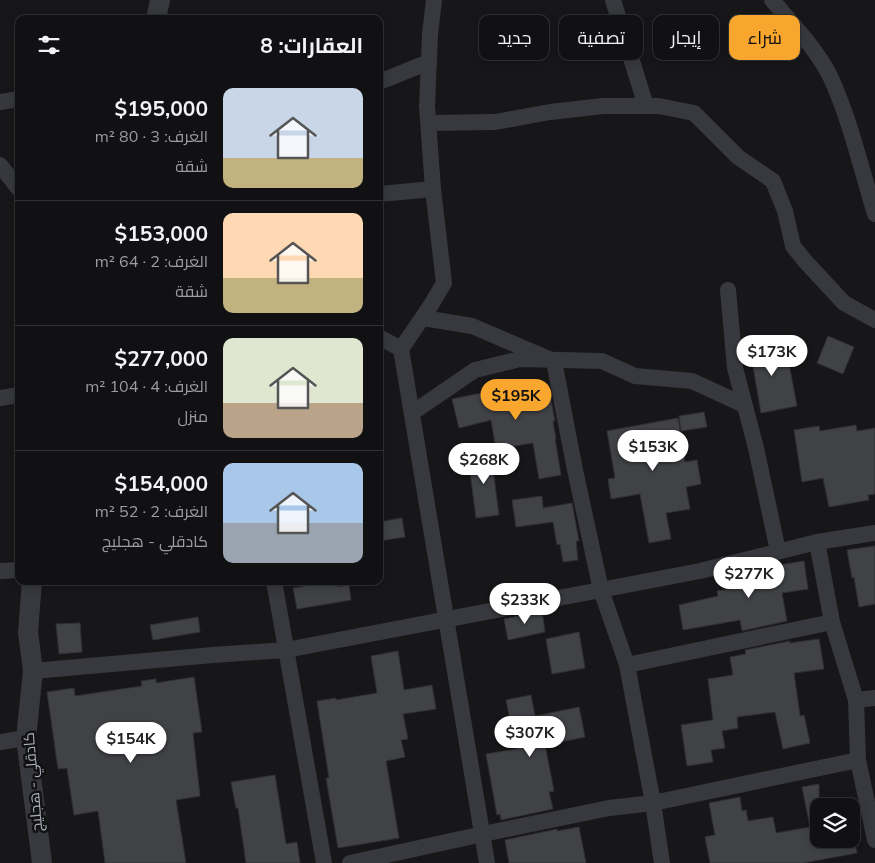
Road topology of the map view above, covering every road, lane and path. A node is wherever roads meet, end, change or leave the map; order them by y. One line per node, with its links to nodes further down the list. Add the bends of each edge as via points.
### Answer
1 (160, 0): 5 (street)
2 (434, 0): 6 (street)
3 (613, 0): 10 (street)
4 (772, 0): 16 (street, via 829,75)
5 (157, 15)
6 (429, 62): 7 (street); 11 (street)
7 (383, 80)
8 (15, 100): 9 (street)
9 (0, 102)
10 (646, 106): 11 (street, via 603,106 496,122); 19 (street, via 694,114 738,156 773,181 785,211 793,246 844,303)
11 (428, 123): 14 (street)
12 (0, 165): 13 (street)
13 (15, 184)
14 (433, 189): 15 (street); 18 (street, via 444,283)
15 (383, 194)
16 (875, 214)
17 (728, 290): 25 (street, via 735,368)
18 (422, 318): 21 (street); 22 (street, via 472,326)
19 (875, 320)
20 (383, 339): 21 (street)
21 (401, 349): 26 (street)
22 (554, 361): 25 (street, via 602,361 635,376 692,380); 26 (street, via 520,359 475,370); 34 (street)
23 (15, 396): 24 (street)
24 (0, 398)
25 (744, 405): 29 (street)
26 (412, 413): 35 (street)
27 (875, 533): 28 (street)
28 (817, 542): 29 (street); 36 (street)
29 (778, 551): 34 (street, via 700,571)
30 (15, 570): 31 (street)
31 (0, 571)
32 (32, 585): 39 (street, كادقلي - هجليج, via 28,632)
33 (275, 585): 37 (street)
34 (602, 590): 35 (street); 38 (street)
35 (445, 620): 37 (street); 46 (street)
36 (832, 622): 38 (street); 41 (street)
37 (286, 650): 39 (street); 49 (street)
38 (627, 665): 45 (street)
39 (33, 671): 42 (street, كادقلي - هجليج)
40 (875, 698): 41 (street)
41 (856, 700): 44 (street)
42 (26, 738): 43 (street); 48 (street, كادقلي - هجليج)
43 (0, 742)
44 (858, 760): 45 (street); 47 (street)
45 (653, 803): 46 (street, via 609,808); 52 (street)
46 (483, 834): 50 (street); 51 (street)
47 (875, 840)
48 (42, 863)
49 (324, 863)
50 (350, 863)
51 (488, 863)
52 (662, 863)

